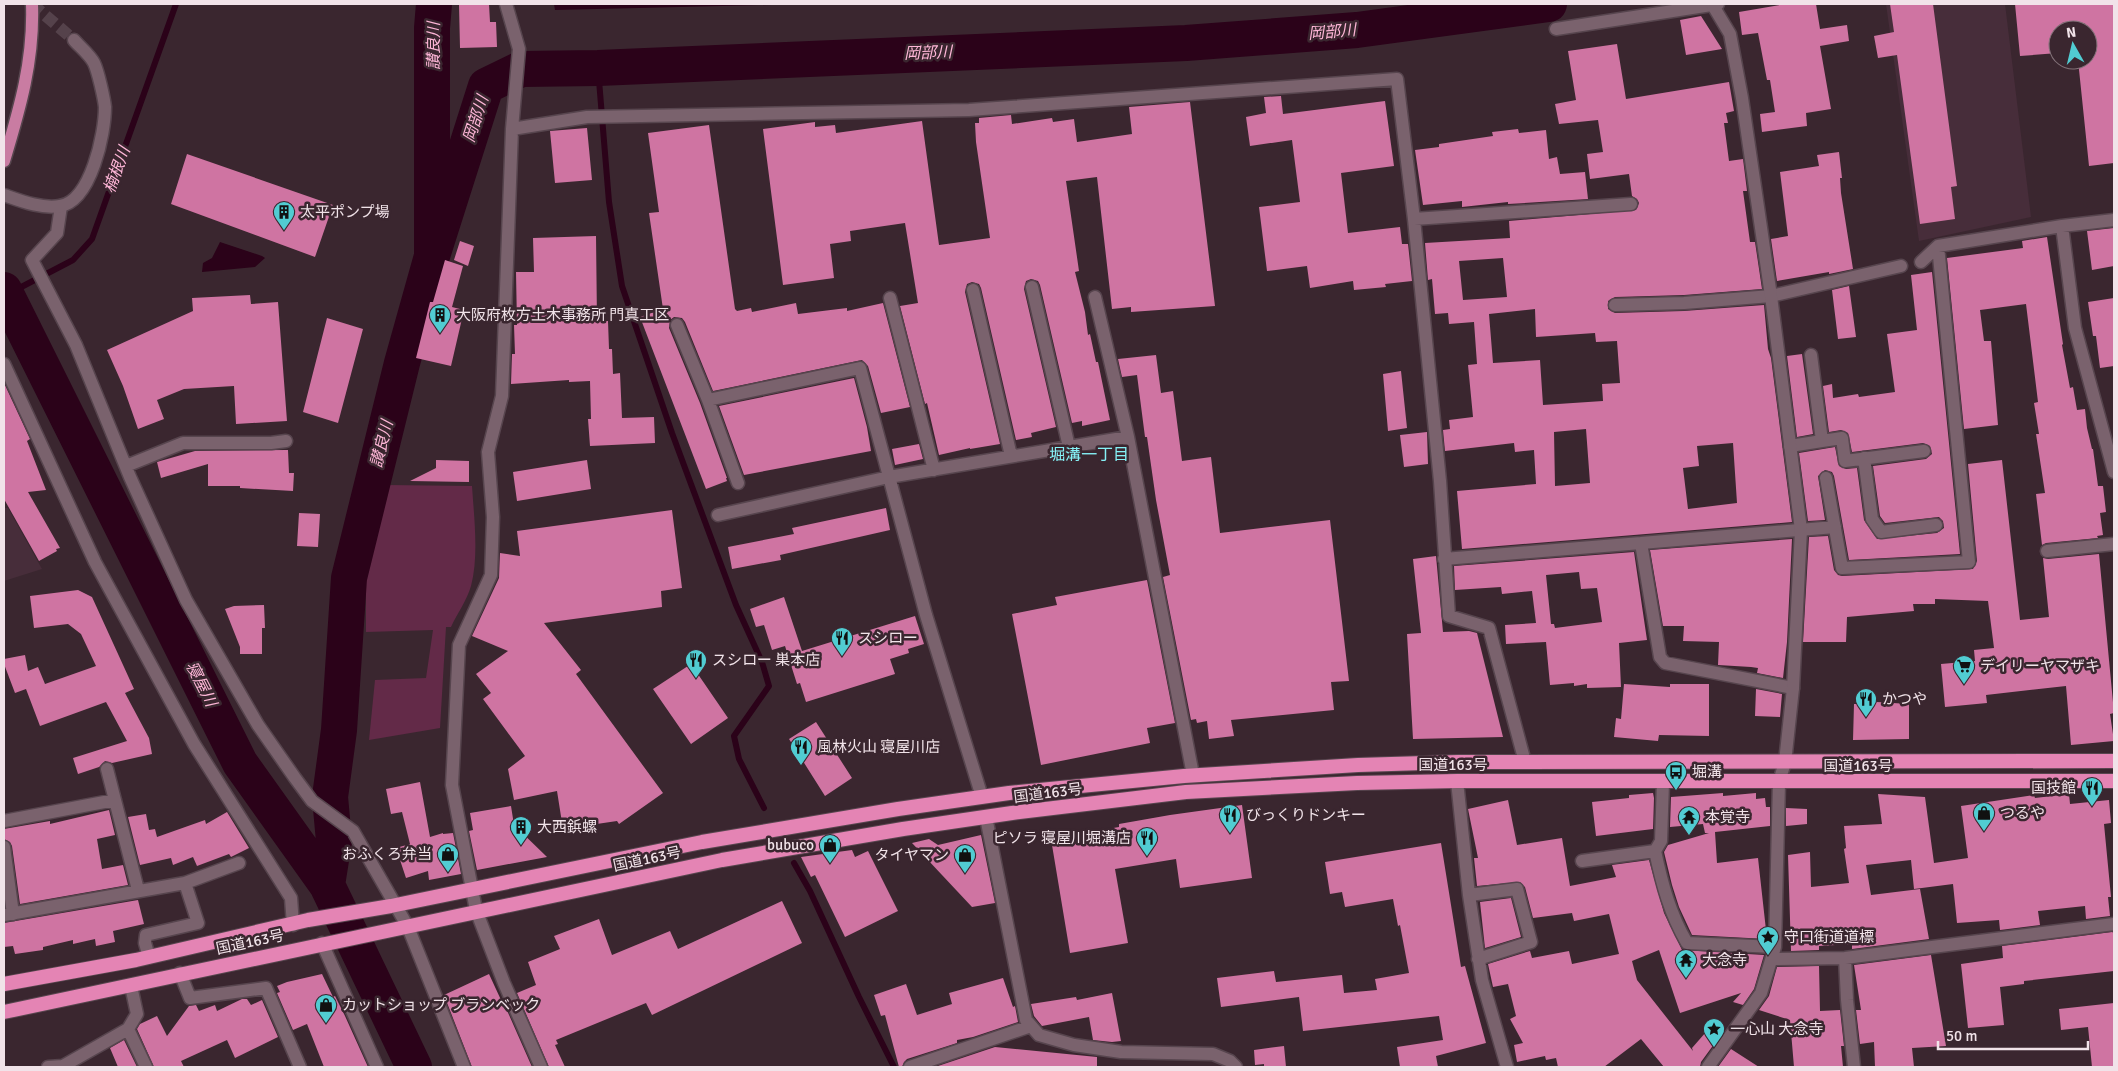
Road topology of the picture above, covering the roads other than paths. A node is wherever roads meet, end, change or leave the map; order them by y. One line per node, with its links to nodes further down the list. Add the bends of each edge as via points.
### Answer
1 (32, 4): 7 (main road, via 24,92)
2 (506, 4): 6 (street, via 519,49)
3 (1714, 4): 4 (street); 19 (street, via 1730,34)
4 (1556, 29)
5 (74, 40): 10 (street, via 94,62 105,106 102,136 92,172 79,194)
6 (512, 129): 11 (street, via 587,117 969,110 1397,79); 68 (street, via 502,396 488,452 493,517 491,575 459,645 452,785)
7 (4, 161)
8 (4, 195): 10 (street, via 42,206)
9 (1631, 204): 11 (street)
10 (61, 206): 35 (street, via 57,233 32,260 76,345)
11 (1414, 219): 48 (street, via 1440,481)
12 (2114, 220): 13 (street)
13 (2062, 226): 14 (street); 37 (street, via 2075,328)
14 (1938, 246): 15 (street); 43 (street, via 1969,562 1842,568)
15 (1921, 262)
16 (1901, 266): 19 (street)
17 (1032, 287): 31 (street)
18 (973, 290): 33 (street)
19 (1771, 296): 22 (street); 30 (street)
20 (1095, 297): 27 (street)
21 (890, 298): 36 (street)
22 (1615, 305)
23 (677, 324): 26 (street)
24 (1812, 355): 29 (street)
25 (4, 364): 75 (street, via 95,562 194,744 291,898)
26 (708, 400): 38 (street, via 860,368); 40 (street)
27 (1128, 437): 31 (street); 54 (street)
28 (286, 441): 35 (street, via 183,443)
29 (1822, 441): 30 (street); 34 (street, via 1842,438 1845,461)
30 (1790, 446): 44 (street)
31 (1069, 447): 33 (street)
32 (1924, 451): 34 (street)
33 (1011, 456): 36 (street)
34 (1864, 458): 42 (street, via 1872,519 1881,532)
35 (126, 466): 71 (street, via 186,600 258,725 312,801 353,831)
36 (934, 470): 38 (street)
37 (2114, 472)
38 (889, 477): 41 (street); 59 (street, via 926,615)
39 (1826, 478): 43 (street)
40 (738, 483)
41 (718, 515)
42 (1936, 525)
43 (1835, 527): 44 (street)
44 (1800, 530): 45 (street); 49 (street)
45 (1641, 543): 48 (street); 49 (street, via 1660,657 1665,663)
46 (2114, 544): 47 (street)
47 (2047, 551)
48 (1444, 559): 51 (street, via 1449,616 1489,628)
49 (1793, 688): 52 (street)
50 (2114, 761): 52 (highway, 国道163号)
51 (1525, 762): 52 (highway, 国道163号); 54 (highway, 国道163号, via 1367,765)
52 (1785, 762): 58 (street)
53 (107, 769): 60 (street)
54 (1193, 775): 59 (highway, 国道163号)
55 (1456, 781): 57 (highway, 国道163号); 61 (highway, 国道163号, via 1357,782 1186,792); 70 (street)
56 (2114, 781): 58 (highway, 国道163号)
57 (1663, 782): 58 (highway, 国道163号); 64 (street, via 1661,841)
58 (1779, 782): 78 (street)
59 (982, 797): 68 (highway, 国道163号, via 710,841)
60 (115, 800): 62 (street); 69 (street)
61 (986, 817): 72 (highway, 国道163号, via 722,860); 86 (street, via 1026,1020)
62 (4, 821)
63 (4, 847): 73 (street)
64 (1655, 851): 65 (street); 78 (street, via 1671,913 1687,943)
65 (1582, 861)
66 (239, 862): 67 (street)
67 (185, 883): 69 (street); 79 (street, via 198,922 146,935)
68 (472, 889): 71 (highway, 国道163号); 72 (street)
69 (138, 890): 73 (street)
70 (1469, 895): 81 (street); 81 (street, via 1517,889 1531,942)
71 (394, 906): 75 (highway, 国道163号); 76 (street)
72 (476, 910): 76 (highway, 国道163号); 93 (street)
73 (8, 915)
74 (2114, 924): 80 (street)
75 (293, 925): 79 (highway, 国道163号)
76 (408, 927): 77 (highway, 国道163号); 92 (street)
77 (322, 943): 82 (highway, 国道163号); 91 (street)
78 (1774, 953): 80 (street); 97 (street, via 1761,993)
79 (148, 957): 83 (highway, 国道163号)
80 (1845, 958): 98 (street)
81 (1478, 959): 96 (street)
82 (180, 974): 84 (highway, 国道163号); 90 (street, via 190,998 266,988)
83 (4, 984)
84 (131, 986): 85 (highway, 国道163号); 87 (street, via 137,1014)
85 (4, 1012)
86 (1031, 1026): 94 (street); 95 (street, via 1038,1035 1074,1045 1121,1052 1213,1054)
87 (128, 1029): 88 (street, via 63,1066); 89 (street)
88 (48, 1067)
89 (146, 1067)
90 (300, 1067)
91 (377, 1067)
92 (464, 1067)
93 (541, 1067)
94 (910, 1067)
95 (1236, 1067)
96 (1506, 1067)
97 (1708, 1067)
98 (1854, 1067)

